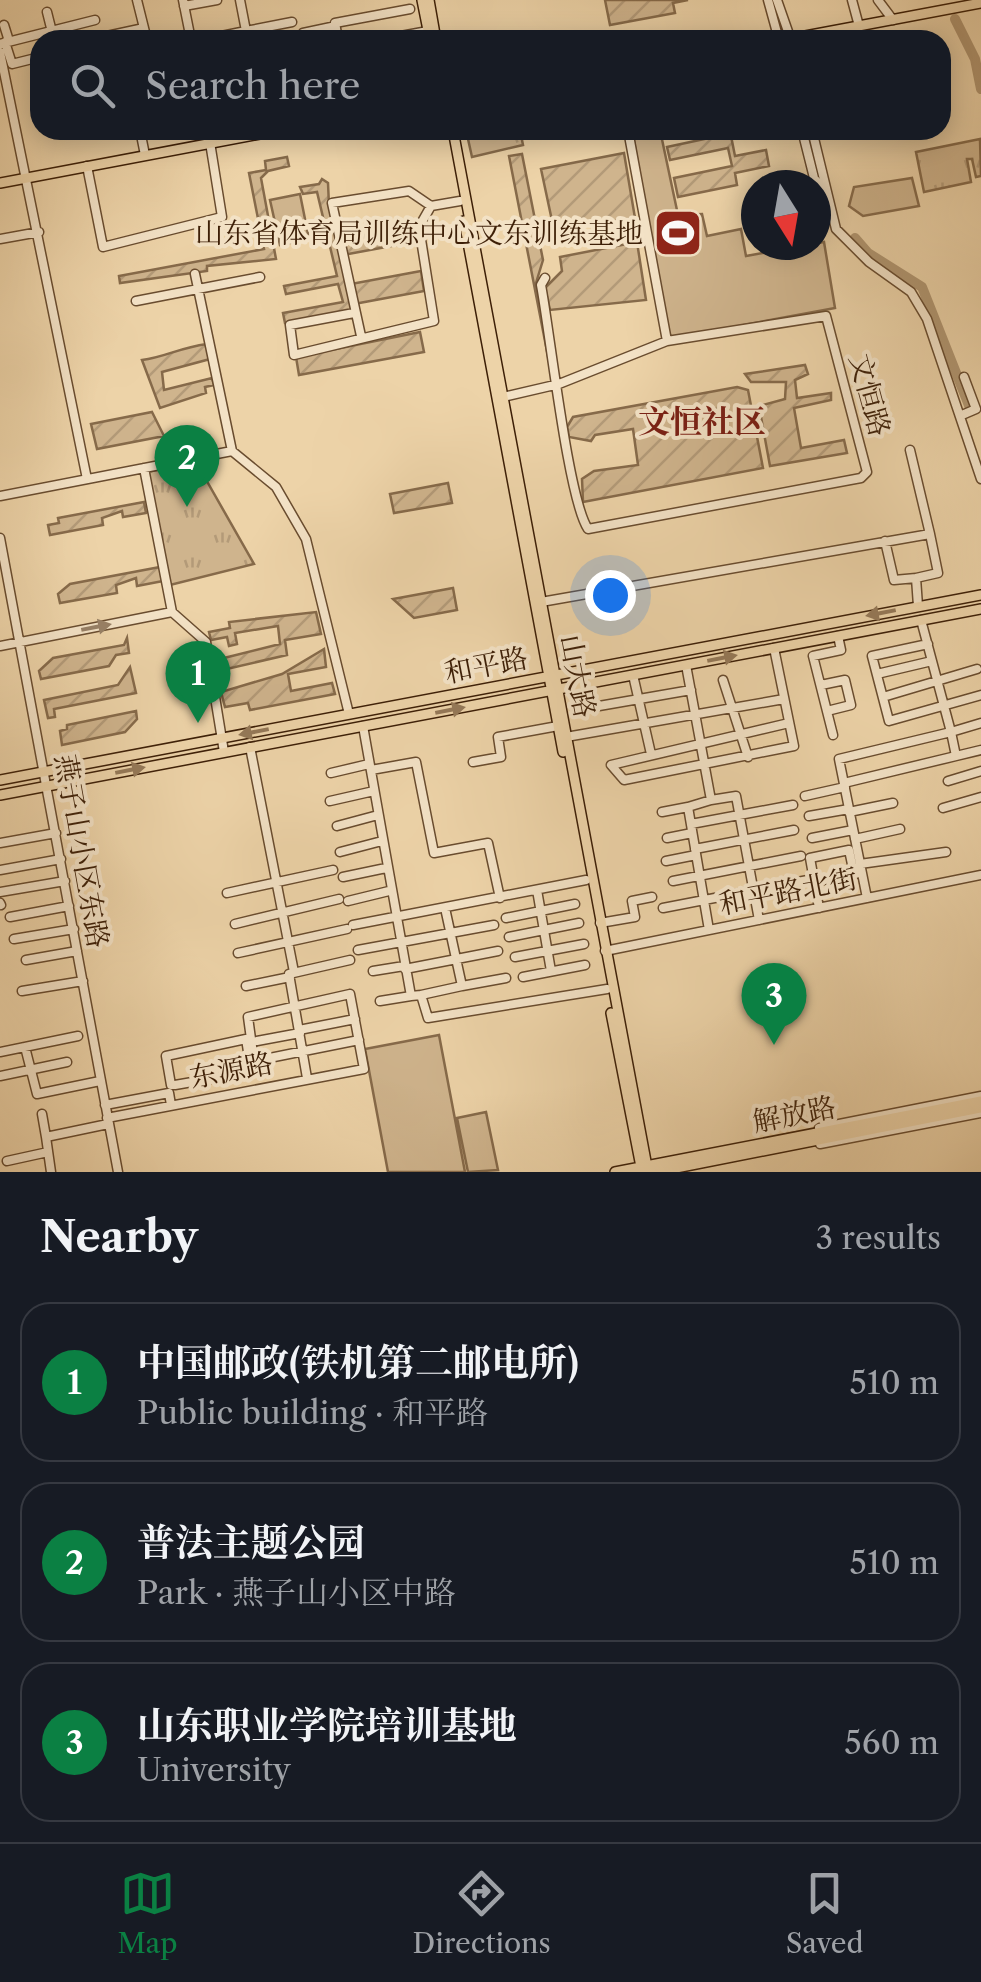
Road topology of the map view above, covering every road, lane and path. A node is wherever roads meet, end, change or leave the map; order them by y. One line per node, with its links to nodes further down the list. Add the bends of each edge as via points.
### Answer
1 (137, 0): 20 (street)
2 (217, 0): 10 (street)
3 (240, 0): 25 (street)
4 (426, 0): 29 (main road)
5 (768, 0): 30 (street)
6 (792, 0): 9 (street)
7 (852, 0): 19 (street)
8 (878, 0): 15 (street)
9 (777, 2): 31 (street)
10 (184, 3): 24 (street)
11 (981, 3): 15 (main road)
12 (410, 9): 18 (street)
13 (47, 12): 21 (street)
14 (95, 20): 22 (street)
15 (894, 20): 19 (main road)
16 (292, 22): 26 (street)
17 (4, 25): 34 (street)
18 (336, 26): 27 (street); 28 (street)
19 (859, 26): 32 (main road)
20 (144, 28): 23 (street)
21 (51, 30)
22 (66, 30)
23 (134, 30)
24 (189, 30)
25 (246, 30)
26 (251, 30)
27 (317, 30)
28 (336, 30)
29 (431, 30)
30 (782, 30)
31 (784, 30)
32 (838, 30)
33 (30, 39): 34 (street)
34 (5, 43): 36 (street, via 12,64)
35 (0, 52): 37 (street)
36 (30, 60)
37 (2, 67): 38 (street)
38 (4, 90): 39 (street)
39 (14, 115): 40 (street); 54 (street)
40 (0, 118)
41 (142, 140): 50 (street)
42 (210, 140): 49 (street)
43 (226, 140): 49 (main road)
44 (451, 140): 56 (main road, 山大路)
45 (452, 140): 71 (main road, 山大路)
46 (630, 140): 68 (street)
47 (804, 140): 52 (street)
48 (814, 140): 53 (street)
49 (210, 143): 50 (main road); 51 (street, via 222,217 103,247)
50 (145, 155): 51 (main road)
51 (87, 166): 54 (main road)
52 (812, 170)
53 (821, 170)
54 (28, 178): 55 (main road); 59 (street)
55 (0, 183)
56 (460, 202): 57 (street); 99 (main road, 山大路)
57 (431, 206): 66 (street, via 410,191 332,204); 67 (street, via 419,227 434,321)
58 (831, 212): 72 (street, via 836,229 869,262 912,292)
59 (39, 232): 60 (street); 76 (street)
60 (0, 239)
61 (195, 274): 64 (street)
62 (260, 277): 64 (street)
63 (545, 278): 70 (street)
64 (198, 291): 65 (street); 74 (street)
65 (136, 301)
66 (354, 313): 67 (street); 67 (street, via 290,325 294,355)
67 (361, 336)
68 (666, 341): 70 (street, 文恒路); 70 (street, 文恒路, via 826,316 867,472 595,529 585,526)
69 (964, 377): 72 (street, via 976,409)
70 (559, 384): 71 (street, 文恒路)
71 (503, 396): 84 (main road, 山大路)
72 (962, 415): 77 (street)
73 (910, 450): 79 (street)
74 (232, 451): 75 (street); 113 (street, via 276,487 306,539)
75 (144, 468): 76 (street); 87 (street)
76 (86, 479): 78 (street)
77 (981, 479)
78 (0, 496)
79 (930, 534): 81 (street); 82 (street, via 938,573)
80 (0, 538): 90 (street, 燕子山小区东路)
81 (886, 541): 82 (street, via 894,580); 84 (street)
82 (916, 578): 85 (street)
83 (979, 595): 85 (main road, 和平路); 86 (street)
84 (541, 602): 99 (main road, 山大路)
85 (918, 606): 99 (main road, 和平路, one-way to 99)
86 (980, 611): 88 (main road, 和平路)
87 (172, 612): 90 (street, one-way to 87); 124 (street, via 206,642)
88 (921, 620): 89 (main road, 和平路); 91 (street)
89 (838, 636): 93 (main road, 和平路); 102 (street, via 841,650 813,656)
90 (20, 642): 92 (street); 135 (street, 燕子山小区东路)
91 (928, 644): 94 (street); 98 (street, via 872,656)
92 (0, 646)
93 (774, 648): 95 (main road, 和平路, one-way to 93); 108 (street)
94 (932, 661): 98 (street); 101 (street)
95 (686, 664): 97 (main road, 和平路); 104 (street)
96 (977, 669): 101 (street)
97 (633, 674): 103 (main road, 和平路); 107 (street)
98 (877, 674): 106 (street)
99 (551, 676): 103 (main road, 山大路); 113 (main road, 和平路)
100 (723, 680): 111 (street)
101 (938, 682): 106 (street); 110 (street)
102 (821, 686): 112 (street); 112 (street, via 844,680 851,705)
103 (554, 689): 117 (main road, 和平路, one-way to 103); 118 (main road, 山大路); 123 (main road, 山大路)
104 (690, 690): 107 (street); 114 (street)
105 (981, 695): 110 (street)
106 (883, 697): 110 (street, via 889,721)
107 (640, 699): 109 (street); 119 (street)
108 (784, 699): 111 (street); 116 (street)
109 (599, 706)
110 (945, 707): 120 (street)
111 (733, 709): 114 (street); 121 (street)
112 (827, 711): 122 (street)
113 (349, 714): 124 (main road, 和平路, one-way to 124)
114 (696, 716): 119 (street); 125 (street)
115 (981, 722): 120 (street)
116 (789, 723): 121 (street); 130 (street, via 794,746)
117 (363, 726): 126 (main road, 和平路); 134 (street)
118 (558, 726): 132 (street, via 498,736 501,757); 182 (main road, 山大路)
119 (645, 726): 123 (street); 129 (street)
120 (952, 732): 131 (street); 140 (street, via 839,759)
121 (742, 734): 125 (street); 130 (street)
122 (833, 735)
123 (566, 737): 209 (main road, 山大路)
124 (221, 738): 128 (street); 135 (main road, 和平路)
125 (702, 743): 129 (street); 133 (street)
126 (250, 747): 128 (main road, 和平路); 186 (street)
127 (981, 750): 131 (street)
128 (224, 752): 141 (main road, 和平路, one-way to 128)
129 (651, 754): 133 (street, via 612,765 624,780)
130 (748, 756): 133 (street)
131 (956, 756): 140 (street)
132 (473, 762)
133 (706, 766): 146 (street)
134 (370, 767): 136 (street); 142 (street); 193 (street, via 416,762 434,854 488,843)
135 (45, 772): 138 (main road, 和平路); 141 (street, 燕子山小区东路)
136 (331, 773)
137 (976, 773): 139 (street); 145 (street)
138 (0, 780)
139 (948, 781)
140 (844, 785): 144 (street); 152 (street)
141 (48, 786): 143 (main road, 和平路); 161 (street, 燕子山小区东路)
142 (374, 791): 147 (street); 154 (street)
143 (0, 794)
144 (805, 796)
145 (980, 798): 151 (street)
146 (711, 800): 150 (street); 155 (street, via 736,796)
147 (330, 801)
148 (893, 803): 152 (street)
149 (793, 805): 155 (street)
150 (688, 808): 153 (street); 158 (street)
151 (943, 808)
152 (849, 810): 156 (street); 162 (street)
153 (662, 812)
154 (378, 815): 157 (street); 166 (street)
155 (740, 815): 158 (street); 165 (street)
156 (808, 816)
157 (337, 826)
158 (692, 828): 163 (street); 169 (street)
159 (900, 829): 162 (street)
160 (794, 830): 165 (street)
161 (56, 833): 167 (street); 172 (street, 燕子山小区东路)
162 (854, 835): 164 (street); 178 (street)
163 (667, 838)
164 (812, 838)
165 (745, 840): 169 (street); 174 (street)
166 (382, 841): 168 (street); 175 (street)
167 (0, 842)
168 (340, 852)
169 (696, 852): 173 (street); 179 (street)
170 (946, 852): 178 (street)
171 (801, 856): 174 (street)
172 (61, 858): 176 (street); 183 (street, 燕子山小区东路)
173 (666, 862)
174 (749, 865): 179 (street); 188 (street)
175 (386, 868): 181 (street); 189 (street)
176 (0, 870)
177 (333, 870): 186 (street)
178 (858, 870): 185 (street); 185 (street, via 849,850 810,858); 194 (street)
179 (700, 876): 184 (street); 195 (street)
180 (981, 876): 194 (street, 和平路北街)
181 (343, 877)
182 (586, 880): 187 (street); 240 (main road, 山大路)
183 (64, 881): 190 (street); 197 (street, 燕子山小区东路)
184 (673, 881)
185 (814, 881): 188 (street); 200 (street)
186 (277, 883): 191 (street); 202 (street)
187 (537, 890): 193 (street); 201 (street)
188 (754, 890): 195 (street); 206 (street)
189 (390, 891): 202 (street); 204 (street)
190 (0, 892)
191 (227, 893)
192 (652, 897): 209 (street, via 632,901 635,917)
193 (500, 898): 198 (street)
194 (867, 898): 200 (street, 和平路北街)
195 (704, 900): 199 (street); 213 (street)
196 (576, 904): 201 (street)
197 (69, 906): 203 (street); 211 (street, 燕子山小区东路)
198 (445, 908): 204 (street); 214 (street)
199 (663, 908)
200 (819, 908): 206 (street, 和平路北街)
201 (541, 911): 205 (street); 212 (street)
202 (282, 913): 208 (street); 217 (street)
203 (10, 917)
204 (394, 918): 217 (street); 218 (street)
205 (506, 918)
206 (759, 920): 213 (street, 和平路北街)
207 (579, 923): 212 (street)
208 (235, 924)
209 (600, 924): 224 (main road, 山大路)
210 (494, 925): 214 (street)
211 (74, 929): 216 (street); 222 (street, 燕子山小区东路)
212 (544, 930): 215 (street); 221 (street)
213 (709, 930): 224 (street, 和平路北街)
214 (450, 933): 218 (street); 227 (street)
215 (509, 937)
216 (14, 938)
217 (288, 942): 225 (street); 234 (street)
218 (399, 943): 220 (street); 231 (street)
219 (584, 944): 221 (street)
220 (358, 950)
221 (547, 950): 226 (street); 232 (street)
222 (77, 951): 228 (street); 237 (street, 燕子山小区东路)
223 (498, 951): 227 (street)
224 (605, 951): 271 (main road, 山大路)
225 (238, 953)
226 (515, 957)
227 (456, 959): 231 (street); 239 (street)
228 (26, 960)
229 (350, 960): 234 (street)
230 (586, 964): 232 (street)
231 (404, 968): 233 (street); 242 (street)
232 (551, 970): 235 (street)
233 (374, 971)
234 (292, 975): 238 (street); 244 (street)
235 (523, 977)
236 (506, 978): 239 (street)
237 (83, 981): 241 (street); 258 (street, 燕子山小区东路)
238 (246, 986)
239 (462, 986): 242 (street)
240 (607, 989): 242 (street, via 428,1018); 271 (main road, 山大路)
241 (22, 991)
242 (416, 996): 243 (street)
243 (380, 1001)
244 (295, 1004): 245 (street, via 350,994); 246 (street); 254 (street, via 248,1017)
245 (355, 1019): 246 (street); 248 (street)
246 (299, 1032): 249 (street); 252 (street)
247 (78, 1036): 250 (street)
248 (359, 1040): 252 (street); 257 (street, 东源路, via 364,1070)
249 (257, 1042)
250 (25, 1047): 251 (street); 255 (street)
251 (0, 1052)
252 (303, 1052): 254 (street); 257 (street)
253 (67, 1062): 255 (street)
254 (254, 1068): 254 (street, via 171,1085 166,1056 246,1039); 259 (street)
255 (31, 1070): 256 (street); 258 (street, via 36,1094)
256 (0, 1076)
257 (307, 1078): 259 (street, 东源路)
258 (100, 1081): 262 (street, 燕子山小区东路)
259 (259, 1088): 261 (street, 东源路)
260 (981, 1098): 268 (main road, 解放路)
261 (170, 1105): 262 (street, via 169,1093); 265 (street, 东源路)
262 (105, 1106): 265 (street, 燕子山小区东路)
263 (981, 1111): 268 (main road, 解放路); 270 (street)
264 (42, 1114): 266 (street)
265 (108, 1121): 266 (street, 东源路); 273 (street, 燕子山小区东路)
266 (46, 1138): 267 (street)
267 (48, 1152): 269 (street); 272 (street)
268 (705, 1158): 271 (main road, 解放路)
269 (7, 1161)
270 (727, 1162)
271 (647, 1169): 274 (main road, 解放路)
272 (51, 1172)
273 (118, 1172)
274 (615, 1172)

